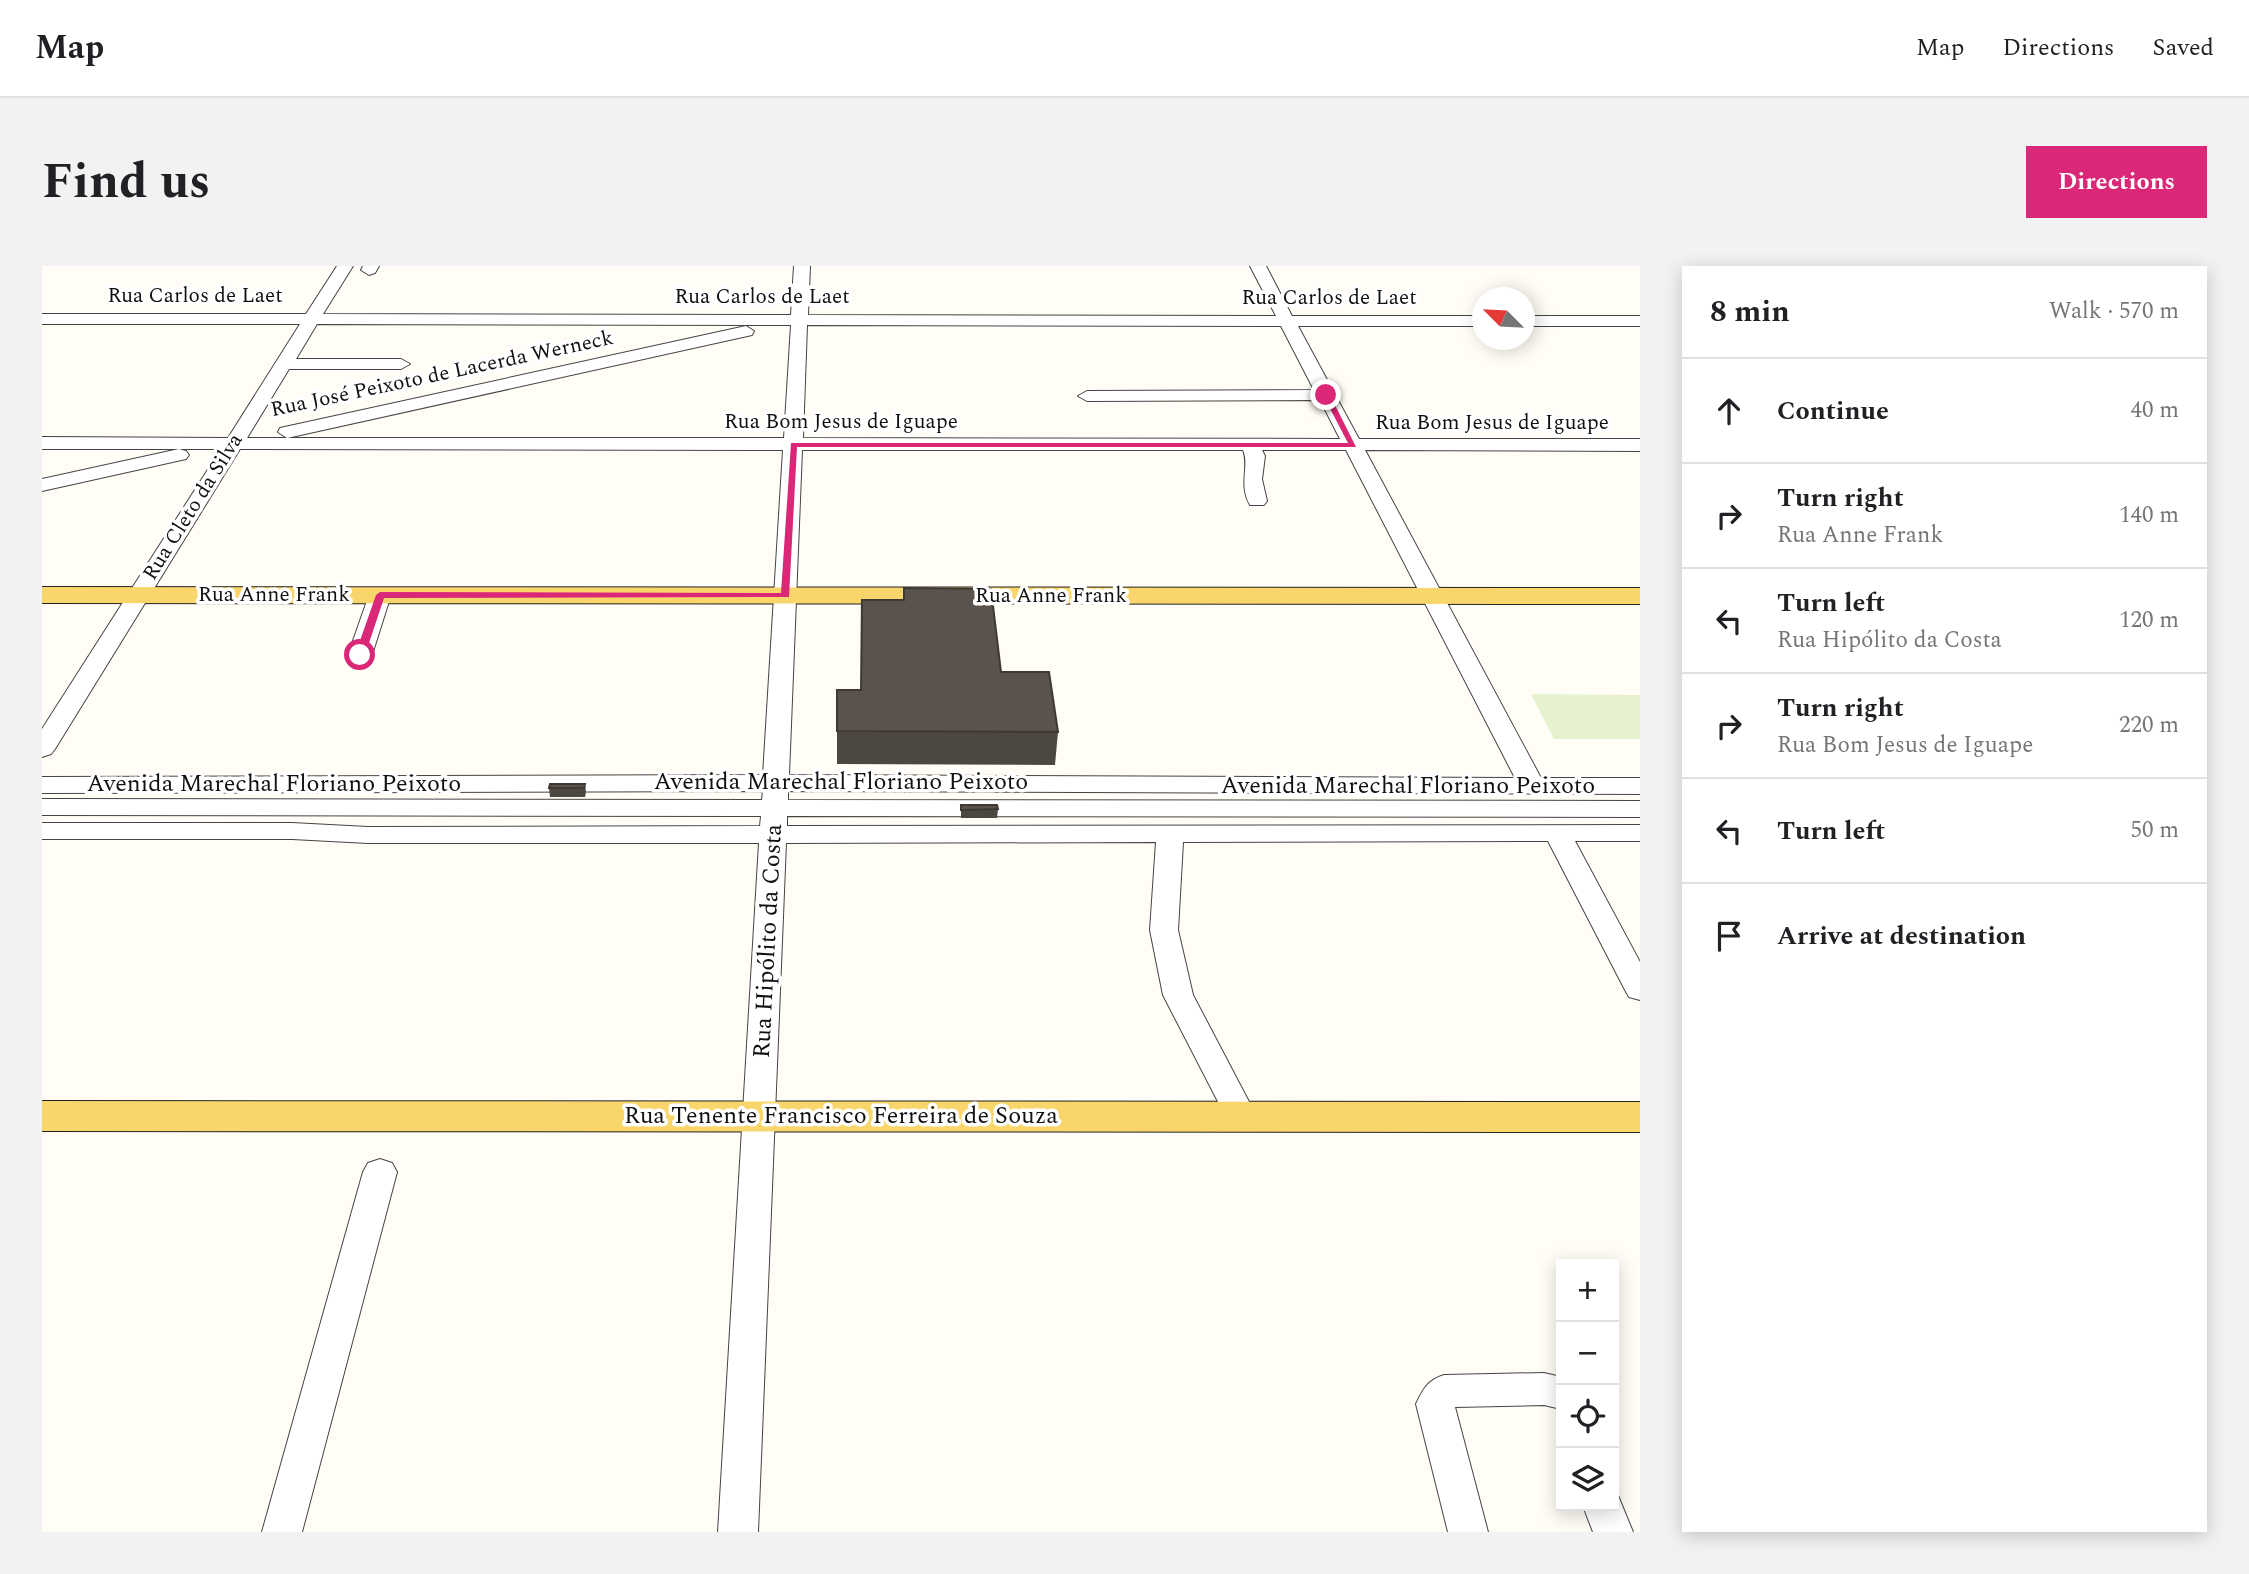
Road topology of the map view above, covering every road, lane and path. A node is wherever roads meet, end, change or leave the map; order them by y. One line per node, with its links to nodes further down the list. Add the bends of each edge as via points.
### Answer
1 (345, 266): 5 (street, Rua Cleto da Silva)
2 (802, 266): 7 (street, Rua Hipólito da Costa)
3 (1258, 266): 8 (street)
4 (42, 319): 5 (street, Rua Carlos de Laet)
5 (312, 319): 6 (street, Rua Carlos de Laet); 12 (street, Rua Cleto da Silva)
6 (764, 320): 7 (street, Rua Carlos de Laet); 17 (street, Rua José Peixoto de Lacerda Werneck, via 754,330)
7 (800, 320): 8 (street, Rua Carlos de Laet); 18 (street, Rua Hipólito da Costa)
8 (1287, 320): 9 (street, Rua Carlos de Laet); 14 (street)
9 (1472, 321)
10 (1535, 321): 11 (street)
11 (1640, 321)
12 (283, 364): 13 (street); 17 (street, Rua Cleto da Silva)
13 (401, 364)
14 (1326, 395): 15 (street); 20 (street)
15 (1087, 396)
16 (42, 443): 17 (street, Rua Bom Jesus de Iguape)
17 (233, 443): 18 (street, Rua Bom Jesus de Iguape); 22 (street, Rua José Peixoto de Lacerda Werneck); 25 (street, Rua Cleto da Silva)
18 (793, 444): 19 (street, Rua Bom Jesus de Iguape); 27 (street, Rua Hipólito da Costa)
19 (1250, 445): 20 (street, Rua Bom Jesus de Iguape); 23 (street, via 1255,456 1252,479)
20 (1353, 445): 21 (street, Rua Bom Jesus de Iguape); 28 (street)
21 (1640, 445)
22 (42, 485)
23 (1257, 501)
24 (42, 595): 25 (main road, Rua Anne Frank)
25 (139, 595): 26 (main road, Rua Anne Frank); 31 (street, Rua Cleto da Silva)
26 (380, 595): 27 (main road, Rua Anne Frank); 30 (street)
27 (786, 595): 28 (main road, Rua Anne Frank); 36 (street, Rua Hipólito da Costa)
28 (1432, 596): 29 (main road, Rua Anne Frank); 33 (street)
29 (1640, 596)
30 (360, 655)
31 (42, 749)
32 (42, 785): 36 (street, Avenida Marechal Floriano Peixoto)
33 (1532, 786): 34 (street, Avenida Marechal Floriano Peixoto); 36 (street, Avenida Marechal Floriano Peixoto)
34 (1640, 786)
35 (42, 807): 36 (street)
36 (775, 808): 37 (street); 38 (street, Avenida Marechal Floriano Peixoto, via 368,835); 41 (street, Avenida Marechal Floriano Peixoto); 44 (street, Rua Hipólito da Costa)
37 (1640, 809)
38 (42, 831)
39 (1557, 832): 40 (street, Avenida Marechal Floriano Peixoto); 41 (street, Avenida Marechal Floriano Peixoto); 42 (street)
40 (1640, 833)
41 (1170, 835): 45 (street, via 1164,930 1178,995)
42 (1639, 989)
43 (42, 1116): 44 (main road, Rua Tenente Francisco Ferreira de Souza)
44 (760, 1116): 45 (main road, Rua Tenente Francisco Ferreira de Souza); 51 (street, Rua Hipólito da Costa)
45 (1241, 1117): 46 (main road, Rua Tenente Francisco Ferreira de Souza)
46 (1640, 1117)
47 (380, 1172): 50 (street)
48 (1556, 1392): 52 (street, via 1444,1391 1436,1404)
49 (1605, 1511): 53 (street)
50 (282, 1532)
51 (738, 1532)
52 (1468, 1532)
53 (1613, 1532)

